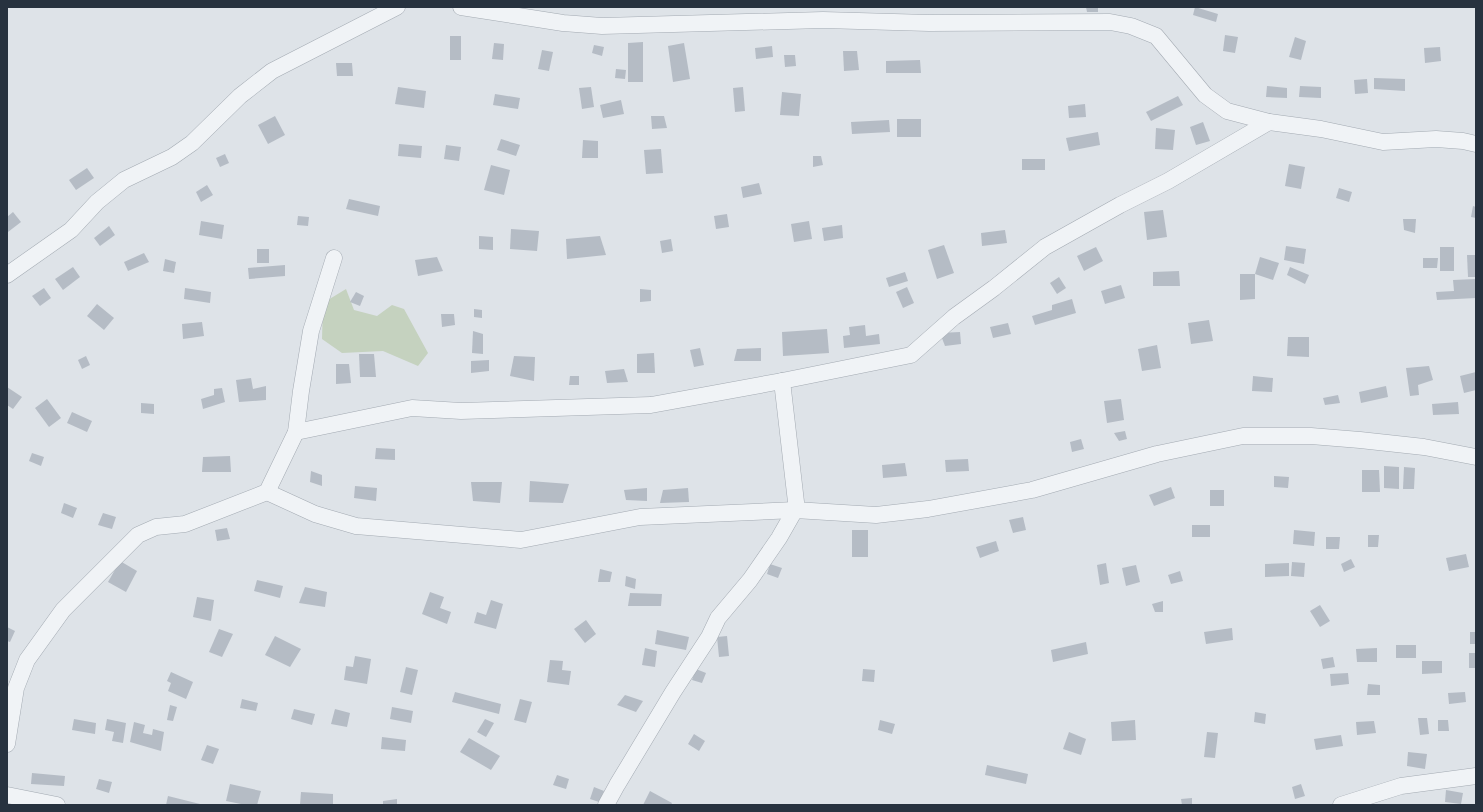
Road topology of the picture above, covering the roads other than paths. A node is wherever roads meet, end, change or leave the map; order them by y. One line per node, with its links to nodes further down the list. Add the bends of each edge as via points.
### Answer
1 (397, 7): 6 (street, via 272,71 240,96 192,143 172,157 124,180 97,202 71,230)
2 (461, 7): 3 (street, via 563,23 602,26 823,20 929,24 1110,22 1131,26 1156,36 1206,95 1227,111)
3 (1269, 122): 4 (street, via 1321,129 1383,142 1436,139); 7 (street, via 1168,181 1045,247 911,355)
4 (1476, 144)
5 (334, 258): 8 (street, via 311,331)
6 (7, 275)
7 (782, 382): 8 (street, via 651,405 461,410 412,408); 11 (street)
8 (296, 432): 10 (street)
9 (1476, 457): 11 (street, via 1424,447 1360,440 1311,436 1243,436 1157,454 1032,490 928,510 876,515)
10 (267, 492): 11 (street, via 315,514 356,526 521,540 640,517); 12 (street, via 185,524 156,527 138,535 63,610 26,660 16,688)
11 (795, 510): 16 (street, via 750,580 718,618 709,637)
12 (7, 744)
13 (1476, 776): 17 (street, via 1401,786)
14 (7, 796): 15 (street)
15 (57, 805)
16 (606, 805)
17 (1341, 805)

